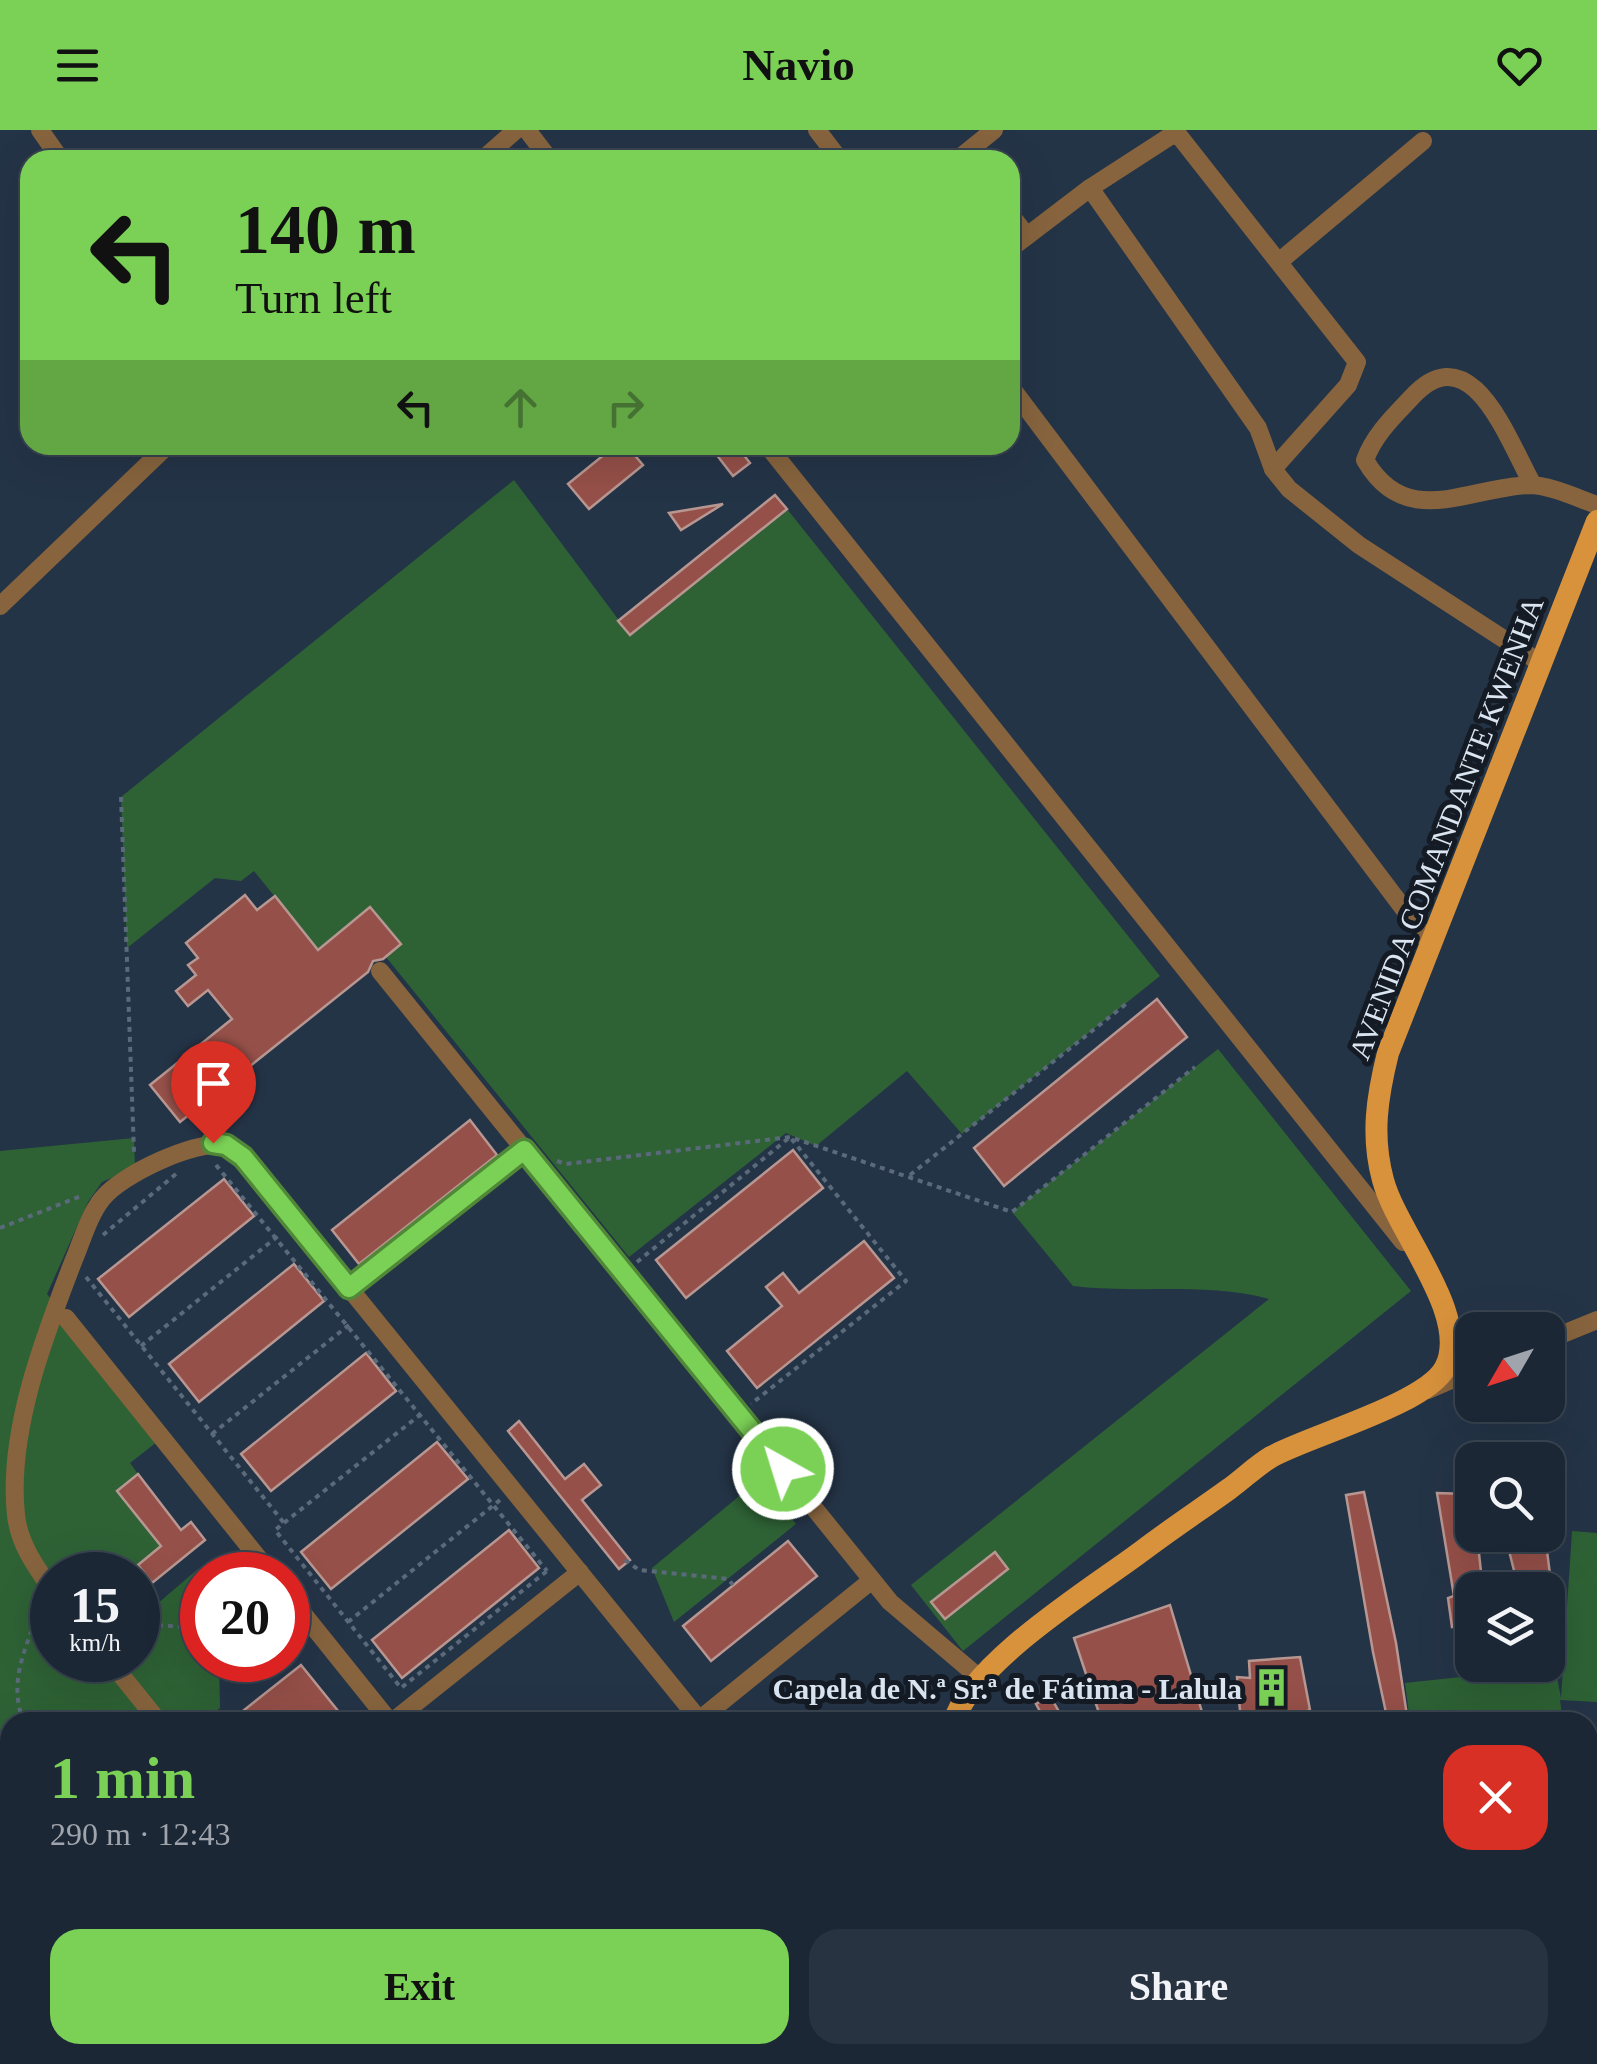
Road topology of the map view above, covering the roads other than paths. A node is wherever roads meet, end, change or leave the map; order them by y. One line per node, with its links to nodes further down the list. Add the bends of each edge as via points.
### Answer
1 (516, 130): 6 (street)
2 (527, 130): 7 (street)
3 (817, 130): 8 (street)
4 (994, 130): 9 (street)
5 (1423, 141): 14 (street)
6 (493, 150)
7 (542, 150)
8 (832, 150)
9 (973, 150)
10 (1090, 188): 12 (street); 14 (street, via 1172,135 1180,137); 18 (street, via 1258,428)
11 (1020, 227): 12 (street)
12 (1027, 236): 13 (street)
13 (1020, 242)
14 (1280, 262): 18 (street, via 1351,350 1358,371)
15 (1020, 399): 24 (street)
16 (158, 455): 22 (street)
17 (775, 455): 27 (street)
18 (1274, 469): 23 (street, via 1288,489 1359,545)
19 (1533, 485): 19 (street, via 1435,504 1401,494 1376,478 1366,460 1372,442 1422,386 1456,376 1482,395); 20 (street)
20 (1597, 505)
21 (1597, 521): 23 (main road, AVENIDA COMANDANTE KWENHA)
22 (0, 606)
23 (1542, 664): 24 (main road, AVENIDA COMANDANTE KWENHA)
24 (1431, 945): 27 (main road, AVENIDA COMANDANTE KWENHA, via 1388,1053 1374,1130 1384,1182)
25 (380, 971): 26 (street)
26 (524, 1150): 28 (street); 37 (street)
27 (1422, 1266): 33 (main road, AVENIDA COMANDANTE KWENHA, via 1454,1344 1444,1371)
28 (349, 1288): 35 (street, via 243,1157 226,1145 196,1147 135,1173 95,1209 37,1357 15,1473 16,1516); 36 (street)
29 (66, 1318): 34 (street)
30 (1597, 1320): 31 (street)
31 (1565, 1333)
32 (1455, 1379): 33 (street)
33 (1423, 1392): 39 (main road, via 1270,1458 1045,1618)
34 (254, 1552)
35 (30, 1553)
36 (580, 1572): 43 (street); 44 (street)
37 (872, 1580): 39 (street); 45 (street)
38 (310, 1621): 42 (street)
39 (982, 1680): 46 (main road)
40 (126, 1682): 41 (street)
41 (151, 1712)
42 (383, 1712)
43 (404, 1712)
44 (693, 1712)
45 (711, 1712)
46 (961, 1712)

